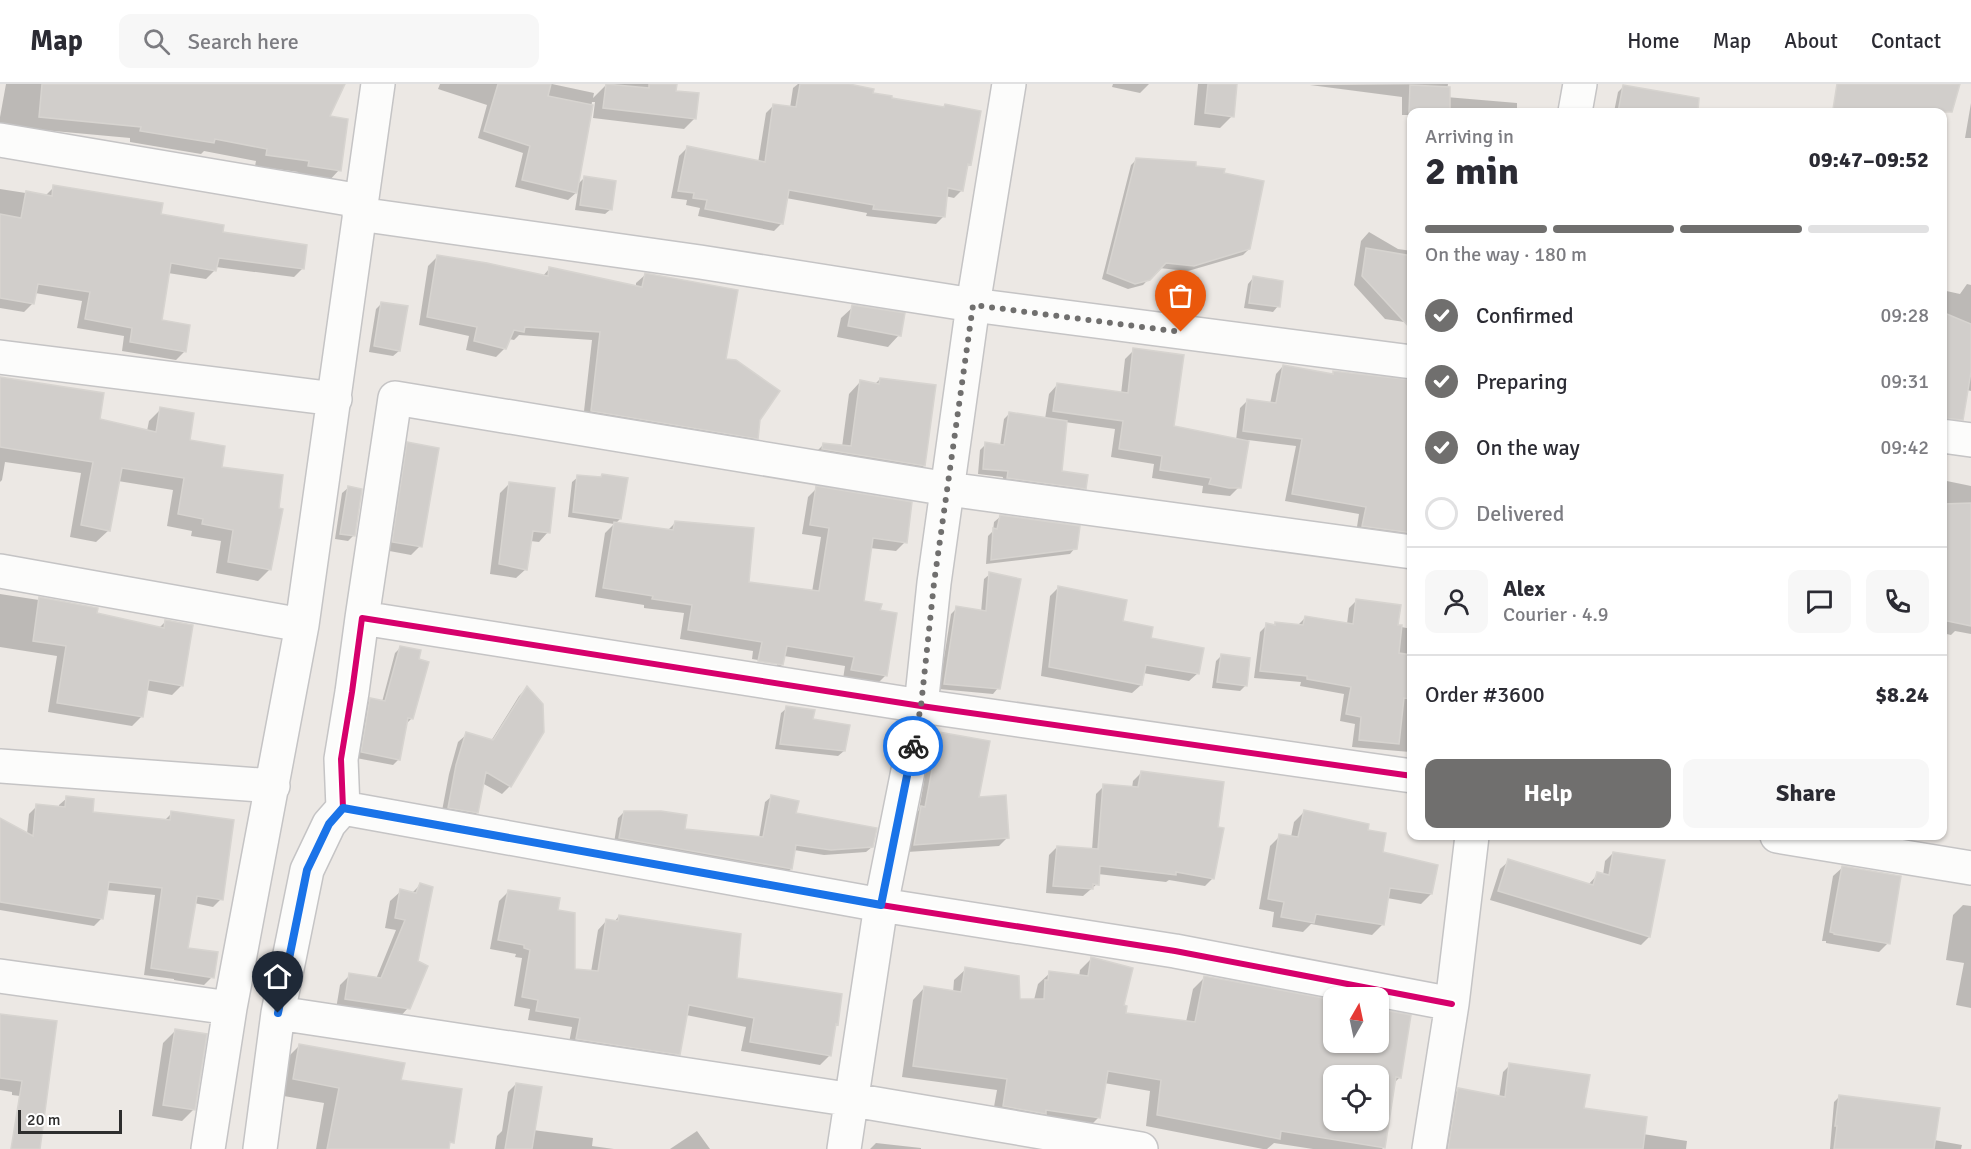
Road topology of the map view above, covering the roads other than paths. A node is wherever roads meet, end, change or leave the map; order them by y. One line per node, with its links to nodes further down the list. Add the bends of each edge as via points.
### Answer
1 (378, 84): 6 (street)
2 (1009, 84): 7 (street)
3 (1580, 84): 4 (street)
4 (1576, 108)
5 (0, 140): 6 (street)
6 (360, 207): 7 (street); 10 (street)
7 (973, 305): 9 (street); 13 (street)
8 (0, 357): 10 (street)
9 (1407, 361)
10 (335, 399): 17 (street)
11 (1947, 437): 12 (street)
12 (1971, 440)
13 (948, 489): 14 (street); 16 (street, via 395,398); 18 (street)
14 (1407, 551)
15 (0, 571): 17 (street)
16 (362, 618): 18 (street); 22 (street, via 341,759)
17 (302, 625): 21 (street)
18 (921, 706): 20 (street); 26 (street)
19 (0, 766): 21 (street)
20 (1407, 775)
21 (273, 786): 29 (street)
22 (343, 808): 26 (street); 30 (street, via 329,824 307,870)
23 (1472, 840): 28 (street)
24 (1801, 840): 25 (street)
25 (1971, 868)
26 (881, 905): 28 (street, via 1175,951); 31 (street)
27 (0, 976): 29 (street)
28 (1452, 1004): 36 (street)
29 (230, 1008): 32 (street)
30 (278, 1013): 31 (street); 33 (street)
31 (853, 1100): 34 (street); 35 (street)
32 (208, 1149)
33 (260, 1149)
34 (844, 1149)
35 (1141, 1149)
36 (1429, 1149)

